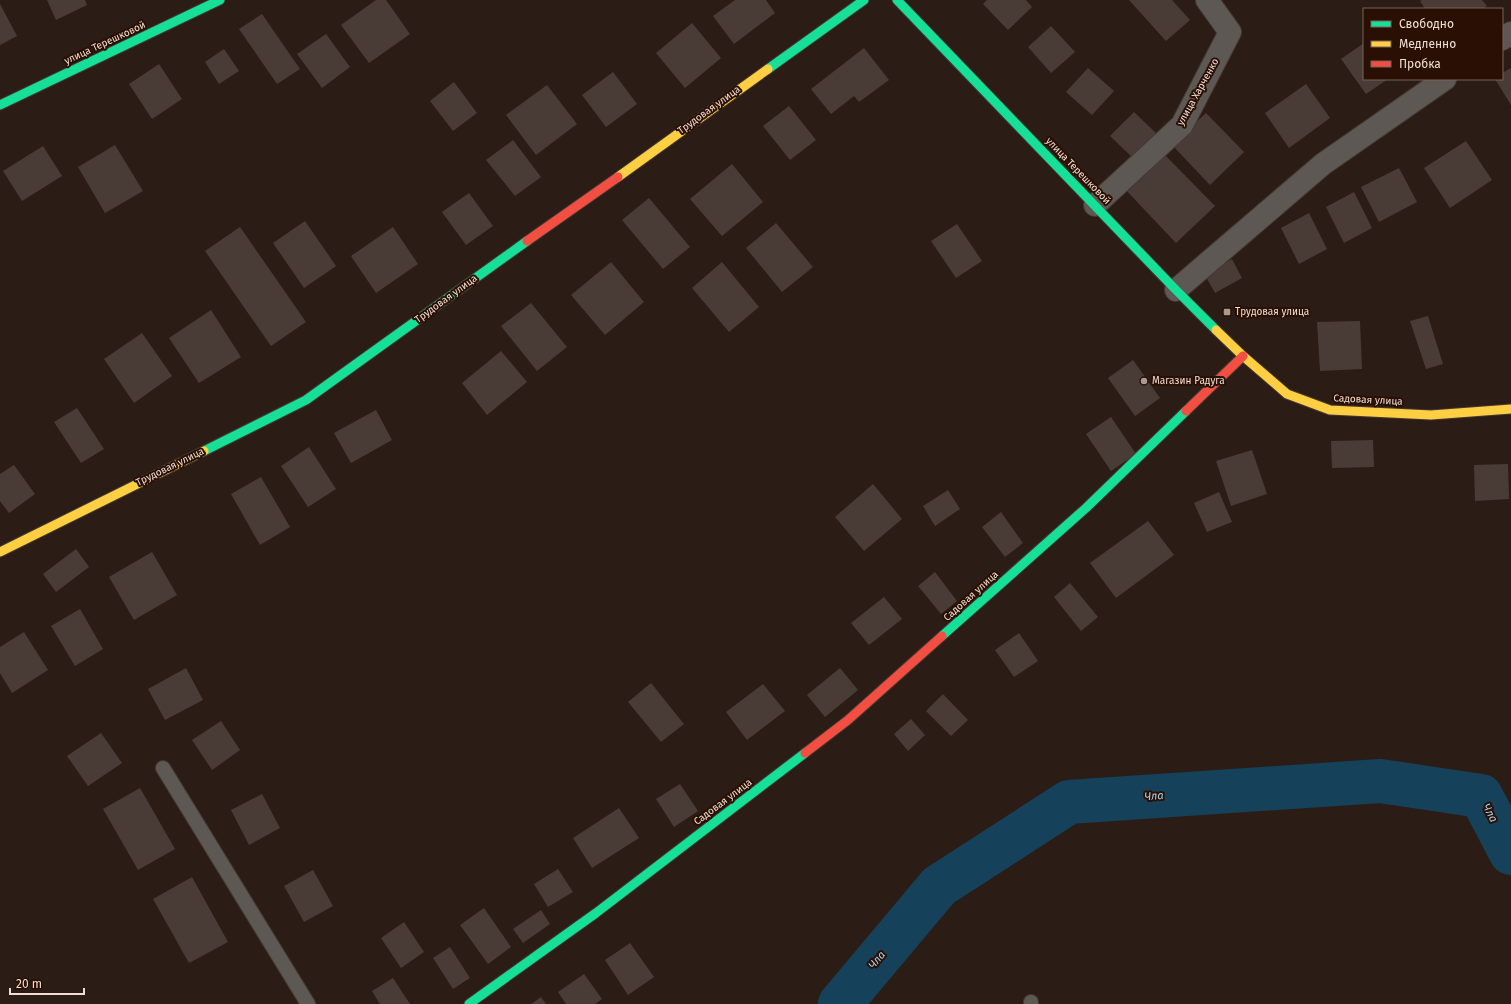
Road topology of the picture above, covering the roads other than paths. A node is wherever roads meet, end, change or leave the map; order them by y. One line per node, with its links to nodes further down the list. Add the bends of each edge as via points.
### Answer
1 (220, 0): 8 (street, улица Терешковой)
2 (864, 0): 13 (street, Трудовая улица, via 306,400)
3 (897, 0): 9 (street, улица Терешковой)
4 (1207, 0): 9 (street, улица Харченко, via 1230,32 1182,125)
5 (1511, 32): 6 (street)
6 (1503, 38)
7 (1444, 80): 10 (street, via 1323,164)
8 (0, 105)
9 (1095, 205): 10 (street, улица Терешковой)
10 (1176, 290): 11 (street, улица Терешковой)
11 (1243, 356): 12 (street, Садовая улица, via 1287,394 1330,410 1431,414); 16 (street, Садовая улица, via 1086,508 848,720 596,913)
12 (1511, 409)
13 (0, 552)
14 (163, 768): 15 (lane)
15 (308, 1004)
16 (469, 1004)

